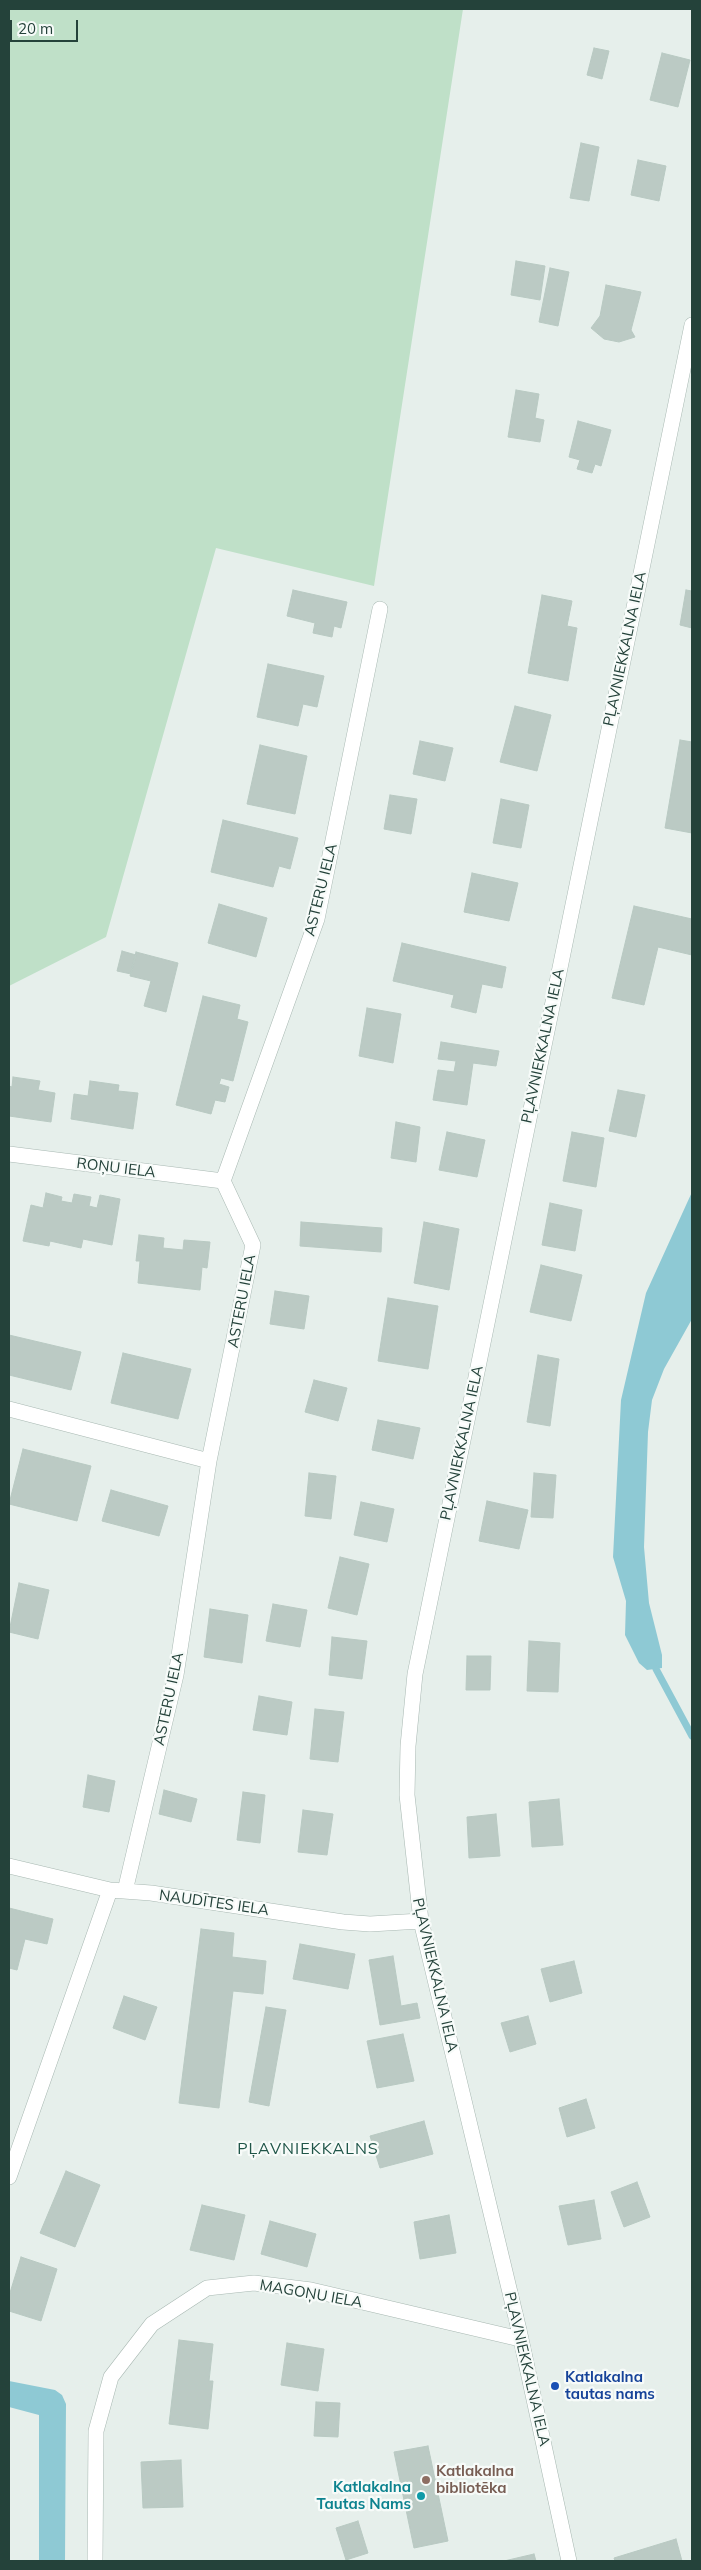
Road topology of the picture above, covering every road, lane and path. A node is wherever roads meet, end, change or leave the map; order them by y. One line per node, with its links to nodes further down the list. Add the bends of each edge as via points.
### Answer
1 (692, 324): 10 (street, PĻAVNIEKKALNA IELA, via 415,1674 407,1795)
2 (380, 609): 4 (street, ASTERU IELA, via 317,918)
3 (9, 1154): 4 (street, ROŅU IELA)
4 (223, 1181): 6 (street, ASTERU IELA, via 253,1246)
5 (9, 1409): 6 (street)
6 (209, 1461): 9 (street, ASTERU IELA, via 176,1675)
7 (9, 1866): 8 (street, NAUDĪTES IELA)
8 (110, 1890): 9 (street, NAUDĪTES IELA); 11 (street)
9 (125, 1892): 10 (street, NAUDĪTES IELA, via 343,1922)
10 (421, 1921): 12 (street, PĻAVNIEKKALNA IELA)
11 (9, 2177)
12 (520, 2339): 13 (street, MAGOŅU IELA, via 311,2290 254,2283 207,2288 152,2324 111,2377 96,2431); 14 (street, PĻAVNIEKKALNA IELA)
13 (96, 2561)
14 (569, 2561)

